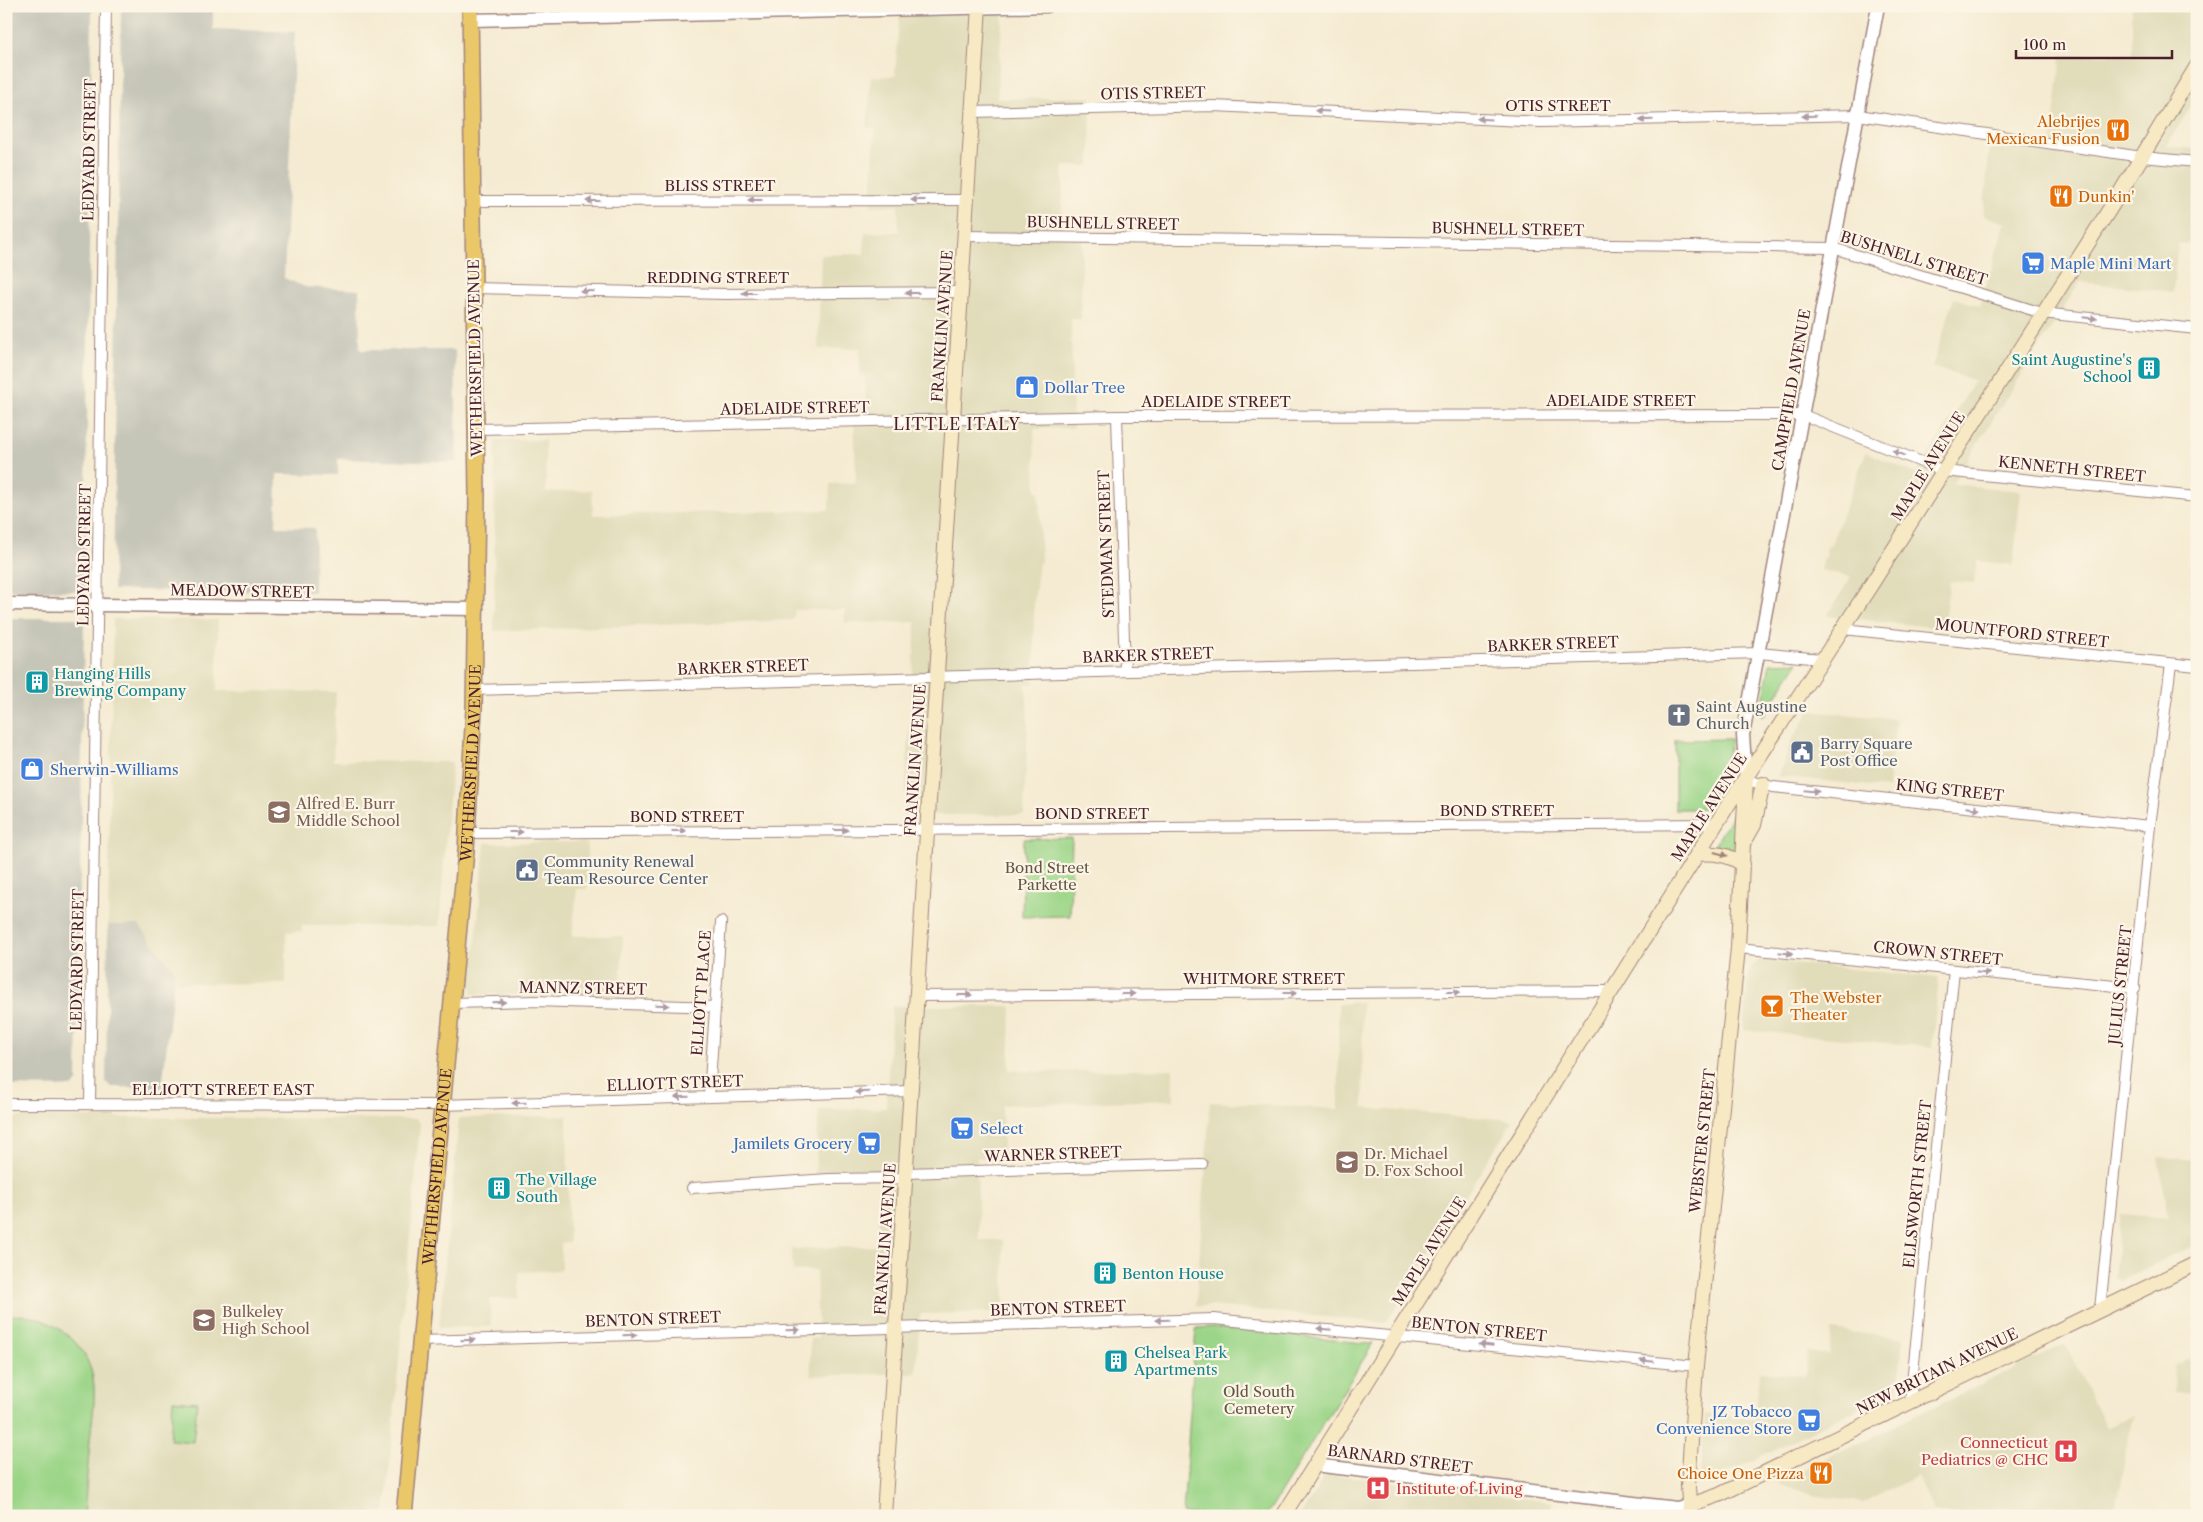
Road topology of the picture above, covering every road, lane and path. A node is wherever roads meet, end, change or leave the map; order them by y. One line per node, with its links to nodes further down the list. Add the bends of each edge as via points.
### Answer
1 (106, 6): 26 (street, LEDYARD STREET)
2 (1047, 6): 4 (street)
3 (1878, 6): 8 (street, CAMPFIELD AVENUE)
4 (979, 7): 5 (street); 7 (main road, FRANKLIN AVENUE)
5 (470, 13): 12 (main road, WETHERSFIELD AVENUE)
6 (2197, 66): 9 (main road, MAPLE AVENUE)
7 (972, 112): 8 (street, OTIS STREET, one-way to 7, via 1541,122 1214,106); 11 (main road, FRANKLIN AVENUE)
8 (1858, 114): 9 (street, OTIS STREET); 14 (street, CAMPFIELD AVENUE)
9 (2142, 157): 10 (street, OTIS STREET); 17 (main road, MAPLE AVENUE)
10 (2197, 162)
11 (966, 200): 12 (street, BLISS STREET, one-way to 12); 13 (main road, FRANKLIN AVENUE)
12 (473, 201): 15 (main road, WETHERSFIELD AVENUE)
13 (964, 236): 14 (street, BUSHNELL STREET); 16 (main road, FRANKLIN AVENUE)
14 (1833, 248): 17 (street, BUSHNELL STREET); 19 (street, CAMPFIELD AVENUE)
15 (475, 288): 16 (street, REDDING STREET, one-way to 15, via 724,294); 22 (main road, WETHERSFIELD AVENUE)
16 (961, 292): 21 (main road, FRANKLIN AVENUE)
17 (2042, 313): 18 (street, BUSHNELL STREET, one-way to 18); 23 (main road, MAPLE AVENUE)
18 (2197, 329)
19 (1804, 415): 20 (street, ADELAIDE STREET); 23 (street, ADELAIDE STREET, one-way to 19); 29 (street, CAMPFIELD AVENUE)
20 (1117, 416): 21 (street, ADELAIDE STREET); 33 (street, STEDMAN STREET)
21 (953, 420): 22 (street, ADELAIDE STREET); 34 (main road, FRANKLIN AVENUE)
22 (476, 429): 27 (main road, WETHERSFIELD AVENUE)
23 (1944, 471): 24 (street, KENNETH STREET); 28 (main road, MAPLE AVENUE)
24 (2197, 497)
25 (6, 604): 26 (street, MEADOW STREET)
26 (98, 606): 27 (street, MEADOW STREET); 56 (street, LEDYARD STREET)
27 (476, 609): 35 (main road, WETHERSFIELD AVENUE)
28 (1843, 629): 30 (main road, MAPLE AVENUE); 31 (street, MOUNTFORD STREET)
29 (1760, 654): 30 (street, BARKER STREET); 33 (street, BARKER STREET); 36 (street, CAMPFIELD AVENUE, via 1744,735)
30 (1821, 660): 36 (main road, MAPLE AVENUE)
31 (2171, 664): 32 (street, MOUNTFORD STREET); 39 (street, JULIUS STREET)
32 (2197, 666)
33 (1125, 671): 34 (street, BARKER STREET)
34 (936, 676): 35 (street, BARKER STREET); 40 (main road, FRANKLIN AVENUE)
35 (474, 690): 41 (main road, WETHERSFIELD AVENUE)
36 (1746, 780): 37 (street, KING STREET); 38 (main road, MAPLE AVENUE); 42 (main road, WEBSTER STREET)
37 (1763, 784): 39 (street, KING STREET, one-way to 39); 42 (main road, via 1754,825)
38 (1716, 824): 40 (street, BOND STREET); 43 (main road, MAPLE AVENUE)
39 (2150, 826): 48 (street, JULIUS STREET)
40 (927, 829): 41 (street, BOND STREET, one-way to 40); 50 (main road, FRANKLIN AVENUE)
41 (467, 833): 51 (main road, WETHERSFIELD AVENUE)
42 (1744, 841): 44 (main road, WEBSTER STREET)
43 (1698, 854): 44 (main road, one-way to 44, via 1713,852); 49 (main road, MAPLE AVENUE)
44 (1743, 864): 46 (main road, WEBSTER STREET)
45 (721, 922): 52 (street, ELLIOTT PLACE)
46 (1738, 948): 47 (street, CROWN STREET, one-way to 47); 66 (main road, WEBSTER STREET)
47 (1954, 970): 48 (street, CROWN STREET, one-way to 48); 67 (street, ELLSWORTH STREET)
48 (2135, 988): 62 (street, JULIUS STREET)
49 (1612, 991): 50 (street, WHITMORE STREET, one-way to 49); 64 (main road, MAPLE AVENUE)
50 (916, 996): 53 (main road, FRANKLIN AVENUE)
51 (451, 1003): 52 (street, MANNZ STREET, one-way to 52, via 535,1001); 57 (main road, WETHERSFIELD AVENUE)
52 (715, 1007): 54 (street, ELLIOTT PLACE)
53 (910, 1091): 54 (street, ELLIOTT STREET, one-way to 54); 59 (main road, FRANKLIN AVENUE)
54 (709, 1096): 57 (street, ELLIOTT STREET, one-way to 57)
55 (6, 1104): 56 (street, ELLIOTT STREET EAST)
56 (90, 1104): 57 (street, ELLIOTT STREET EAST)
57 (440, 1105): 65 (main road, WETHERSFIELD AVENUE)
58 (1202, 1164): 59 (street, WARNER STREET)
59 (905, 1175): 60 (street, WARNER STREET); 63 (main road, FRANKLIN AVENUE)
60 (692, 1188)
61 (2197, 1263): 62 (main road, NEW BRITAIN AVENUE)
62 (2100, 1309): 67 (main road, NEW BRITAIN AVENUE)
63 (896, 1328): 64 (street, BENTON STREET, one-way to 63, via 1214,1319); 65 (street, BENTON STREET, one-way to 63); 71 (main road, FRANKLIN AVENUE)
64 (1395, 1336): 66 (street, BENTON STREET, one-way to 64); 68 (main road, MAPLE AVENUE)
65 (419, 1341): 70 (main road, WETHERSFIELD AVENUE)
66 (1696, 1366): 69 (main road, WEBSTER STREET, via 1688,1486)
67 (1910, 1402): 69 (main road, NEW BRITAIN AVENUE)
68 (1314, 1465): 69 (street, BARNARD STREET); 72 (main road, MAPLE AVENUE)
69 (1690, 1510)
70 (404, 1516)
71 (884, 1516)
72 (1283, 1516)

